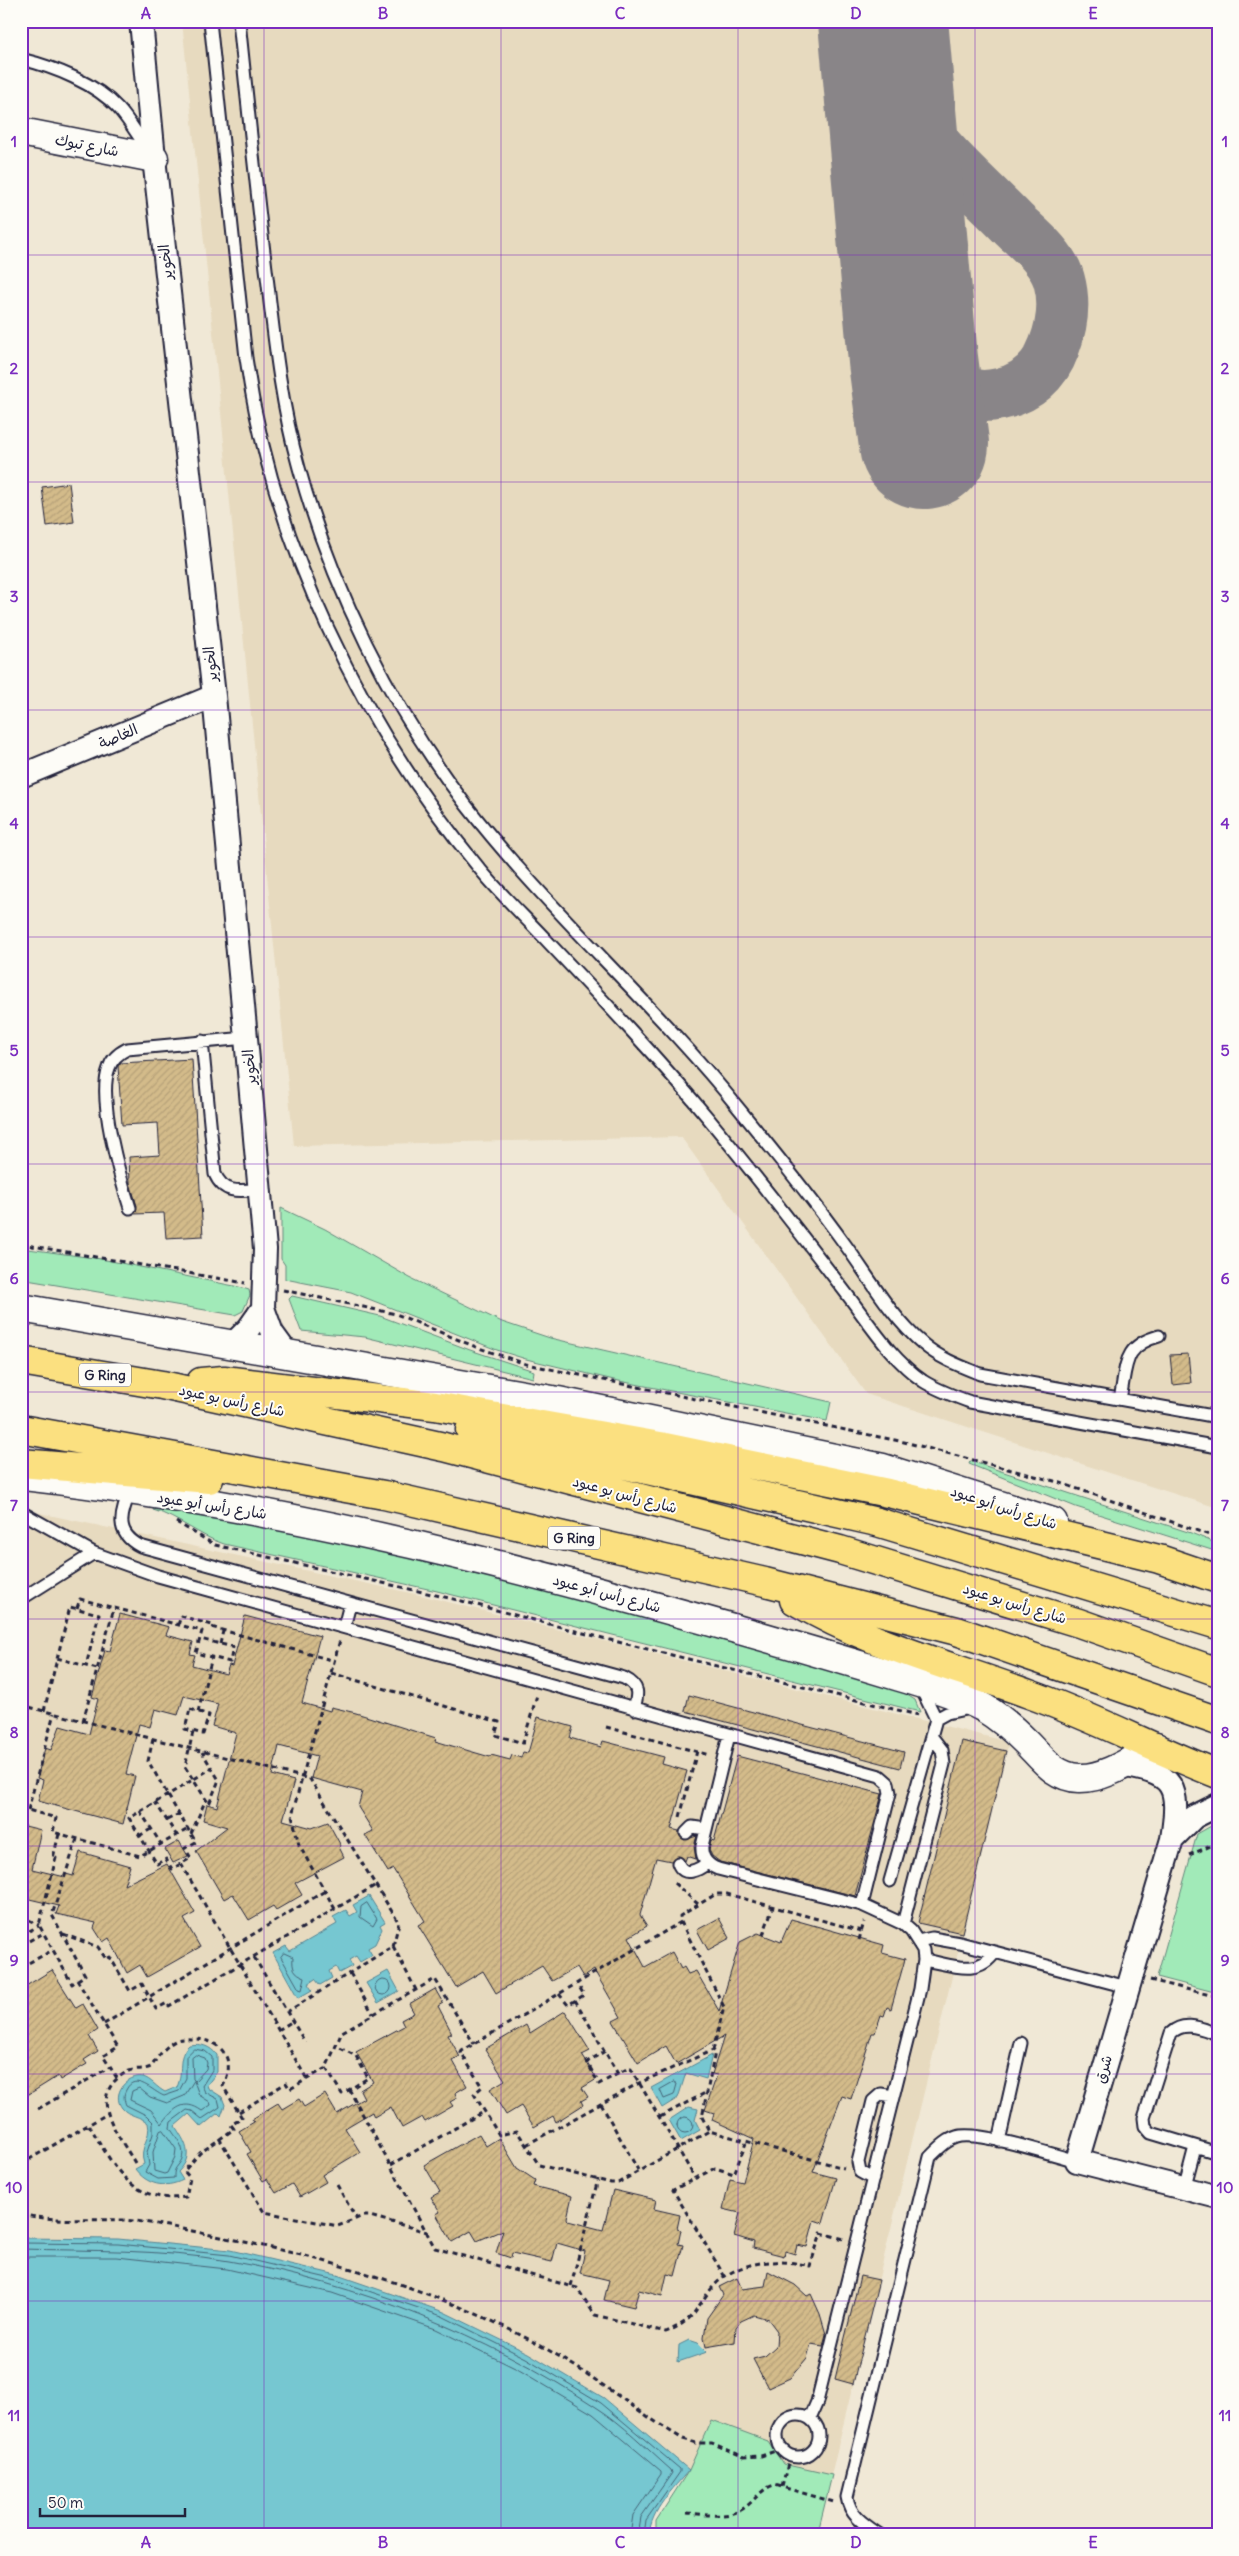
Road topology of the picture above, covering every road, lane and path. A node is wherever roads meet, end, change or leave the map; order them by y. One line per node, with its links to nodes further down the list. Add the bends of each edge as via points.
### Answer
1 (141, 21): 6 (street, الخوير)
2 (210, 21): 25 (lane, via 246,358 253,407 270,474 288,531 336,642 372,711 423,793 481,871 595,991 708,1119 864,1319 903,1364 922,1380 970,1402)
3 (239, 21): 22 (lane, via 277,366 298,465 312,514 334,569 379,666 415,730 462,800 505,854 706,1067 806,1191 904,1327 926,1347 952,1363 980,1374)
4 (21, 59): 6 (lane, via 81,81 117,107)
5 (21, 132): 6 (street, شارع تبوك)
6 (154, 158): 7 (street, الخوير)
7 (214, 696): 8 (street, الغاصة); 9 (street, الخوير)
8 (21, 776)
9 (246, 1038): 10 (lane); 11 (street, الخوير)
10 (202, 1041): 11 (lane, via 215,1174 224,1188 233,1191); 12 (lane, via 127,1048 109,1066 106,1083 112,1140)
11 (260, 1189): 14 (street, الخوير)
12 (130, 1208)
13 (21, 1244): 14 (path)
14 (264, 1297): 17 (street, via 249,1328); 18 (street, الخوير, via 272,1333); 32 (path, via 396,1314 526,1364 914,1444 1058,1482)
15 (21, 1308): 17 (street, شارع رأس أبو عبود)
16 (1159, 1336): 22 (lane, via 1143,1340 1132,1350)
17 (232, 1345): 18 (street, شارع رأس أبو عبود)
18 (288, 1355): 34 (street, شارع رأس أبو عبود, via 558,1401 883,1468)
19 (21, 1361): 20 (highway, شارع رأس بو عبود / G Ring)
20 (162, 1385): 21 (highway, via 224,1380); 52 (highway, شارع رأس بو عبود, via 444,1446 840,1550 1079,1622)
21 (266, 1386): 34 (highway, via 435,1406 660,1446 888,1492); 42 (highway, via 877,1522)
22 (1120, 1399): 23 (lane)
23 (1218, 1417)
24 (21, 1429): 29 (highway, G Ring)
25 (1218, 1447)
26 (21, 1463): 29 (highway)
27 (21, 1475): 28 (street, شارع رأس أبو عبود)
28 (130, 1491): 38 (lane, via 123,1510 123,1530 130,1541); 54 (street, شارع رأس أبو عبود, via 260,1512 557,1579)
29 (384, 1495): 36 (highway, G Ring)
30 (21, 1512): 33 (lane)
31 (172, 1521): 62 (path, via 215,1545 458,1600)
32 (1218, 1538)
33 (94, 1553): 37 (lane); 43 (lane, via 158,1576)
34 (1159, 1558): 35 (highway)
35 (1218, 1579)
36 (765, 1582): 64 (highway, via 957,1631); 70 (highway, via 804,1606 888,1645 1070,1709)
37 (21, 1599)
38 (350, 1604): 43 (lane); 57 (lane, via 624,1678 636,1686 638,1692)
39 (77, 1608): 40 (path, via 80,1599); 47 (path, via 70,1607); 50 (path, via 99,1614)
40 (114, 1608): 41 (path); 51 (path)
41 (178, 1625): 44 (path, via 181,1616); 45 (path, via 202,1631)
42 (1218, 1625)
43 (344, 1628): 49 (path); 55 (lane)
44 (223, 1631): 46 (path); 49 (path)
45 (200, 1639): 46 (path); 48 (path, via 196,1653)
46 (220, 1644): 48 (path, via 233,1648 230,1662)
47 (58, 1658): 50 (path); 59 (path)
48 (212, 1658): 60 (path)
49 (335, 1661): 53 (path)
50 (86, 1666): 51 (path)
51 (97, 1669): 63 (path)
52 (1218, 1672)
53 (331, 1673): 55 (path, via 499,1722 495,1735 523,1743); 78 (path)
54 (913, 1680): 58 (street, شارع رأس أبو عبود); 62 (lane, via 927,1698)
55 (540, 1683): 57 (lane)
56 (21, 1705): 59 (path)
57 (634, 1709): 67 (lane)
58 (984, 1709): 62 (lane, via 959,1710); 75 (street, شارع رأس أبو عبود, via 1005,1723 1046,1764 1068,1776 1094,1776)
59 (44, 1711): 61 (path)
60 (198, 1712): 66 (path, via 190,1709 185,1729); 66 (path, via 209,1715 203,1734)
61 (54, 1713): 63 (path); 85 (path)
62 (936, 1719): 68 (lane)
63 (83, 1721): 69 (path)
64 (1218, 1721)
65 (606, 1727): 73 (path)
66 (193, 1732): 71 (path)
67 (730, 1735): 74 (lane); 109 (lane, via 880,1776 888,1782 890,1793)
68 (931, 1736): 106 (lane); 114 (lane, via 942,1750 944,1764)
69 (153, 1739): 71 (path); 80 (path, via 148,1761)
70 (1156, 1747): 75 (street, شارع رأس أبو عبود); 77 (highway)
71 (189, 1748): 72 (path); 79 (path, via 185,1767)
72 (202, 1752): 76 (path); 78 (path)
73 (697, 1752): 74 (path); 89 (path)
74 (724, 1759): 92 (lane)
75 (1120, 1765): 101 (street, شرق, via 1147,1769 1170,1785 1176,1799)
76 (212, 1768): 79 (path); 81 (path, via 219,1780 210,1804)
77 (1218, 1774)
78 (302, 1778): 107 (path, via 310,1780); 108 (path, via 292,1816 294,1826 299,1845)
79 (193, 1780): 80 (path); 81 (path)
80 (168, 1795): 82 (path); 87 (path)
81 (206, 1799): 95 (path)
82 (155, 1802): 86 (path); 88 (path)
83 (1218, 1805): 101 (street, شرق, via 1194,1817)
84 (21, 1808): 85 (path)
85 (28, 1810): 94 (path, via 56,1818 53,1832)
86 (140, 1811): 90 (path); 96 (path, via 129,1818)
87 (179, 1814): 88 (path); 91 (path)
88 (167, 1820): 97 (path)
89 (679, 1821)
90 (151, 1829): 96 (path); 100 (path)
91 (188, 1829): 95 (path); 97 (path)
92 (706, 1829): 93 (lane, via 692,1827); 104 (lane, via 702,1852)
93 (686, 1833)
94 (59, 1834): 98 (path); 115 (path)
95 (191, 1834): 105 (path, via 196,1842 185,1848 191,1858)
96 (139, 1836): 102 (path)
97 (177, 1836): 100 (path)
98 (77, 1839): 102 (path, via 140,1856); 118 (path, via 52,1915)
99 (1218, 1842): 101 (path, via 1183,1858)
100 (161, 1844): 102 (path)
101 (1169, 1847): 133 (street, شرق)
102 (149, 1851): 105 (path, via 156,1864 166,1859 172,1869)
103 (678, 1863): 104 (lane, via 683,1870 690,1872)
104 (707, 1863): 109 (lane, via 718,1869)
105 (181, 1864): 124 (path)
106 (890, 1881)
107 (376, 1885): 111 (path); 123 (path, via 399,1923)
108 (325, 1891): 111 (path); 124 (path)
109 (862, 1905): 114 (lane)
110 (773, 1907): 113 (path, via 716,1894 680,1916); 116 (path); 120 (path)
111 (335, 1909): 127 (path)
112 (21, 1916): 115 (path)
113 (681, 1922): 134 (path); 150 (path, via 724,2006)
114 (903, 1924): 121 (lane)
115 (40, 1925): 117 (path); 119 (path)
116 (862, 1931)
117 (44, 1933): 122 (path); 125 (path)
118 (63, 1934): 132 (path, via 85,1975); 137 (path, via 98,1947 106,1959 110,1957 130,1991 142,1984)
119 (21, 1935)
120 (764, 1935)
121 (918, 1941): 126 (lane, via 940,1938); 128 (lane)
122 (21, 1945)
123 (393, 1946): 131 (path); 135 (path)
124 (231, 1948): 129 (path); 137 (path)
125 (53, 1950): 130 (path); 132 (path, via 72,1984)
126 (994, 1952): 128 (lane, via 984,1964 971,1968); 133 (lane)
127 (254, 1957): 129 (path); 140 (path)
128 (924, 1960): 160 (lane)
129 (240, 1964): 137 (path, via 169,2006 167,2003 156,2009); 144 (path)
130 (21, 1967)
131 (350, 1973): 140 (path); 141 (path)
132 (77, 1980): 143 (path)
133 (1129, 1980): 138 (path); 176 (street, شرق)
134 (578, 1983): 136 (path); 139 (path, via 584,1994)
135 (416, 1990): 141 (path); 148 (path, via 435,1979)
136 (559, 1994): 139 (path, via 566,2005); 148 (path)
137 (149, 1997): 143 (path)
138 (1218, 1997)
139 (575, 2000): 151 (path)
140 (287, 2012): 142 (path)
141 (373, 2014): 149 (path, via 342,2032)
142 (292, 2021): 144 (path); 146 (path)
143 (104, 2024): 152 (path, via 118,2047 103,2056)
144 (278, 2030): 156 (path)
145 (1218, 2034): 173 (lane, via 1185,2025 1171,2033 1144,2118 1151,2133)
146 (305, 2042)
147 (1021, 2043): 170 (lane)
148 (474, 2044): 163 (path, via 461,2053 482,2086 474,2094)
149 (336, 2046): 153 (path); 158 (path, via 356,2056 368,2078)
150 (713, 2050): 157 (path); 159 (path)
151 (605, 2051): 154 (path); 154 (path, via 587,2062 601,2084)
152 (110, 2067): 155 (path); 162 (path)
153 (326, 2068): 156 (path); 158 (path, via 342,2094)
154 (618, 2074): 157 (path, via 629,2068)
155 (117, 2078): 164 (path, via 131,2070 148,2069 175,2041 212,2040 228,2060 230,2069 223,2086); 165 (path, via 107,2090)
156 (307, 2079): 164 (path, via 290,2089 286,2083)
157 (639, 2083): 161 (path); 166 (path)
158 (349, 2089): 179 (path)
159 (705, 2093): 166 (path); 168 (path, via 702,2117)
160 (894, 2096): 181 (lane, via 880,2094 873,2101 858,2162); 184 (lane)
161 (601, 2104): 172 (path); 180 (path)
162 (38, 2109)
163 (485, 2111): 172 (path, via 499,2135 515,2130); 179 (path)
164 (239, 2112): 169 (path, via 242,2118 231,2125 234,2129)
165 (107, 2114): 167 (path); 178 (path)
166 (660, 2118): 174 (path)
167 (89, 2125): 169 (path, via 127,2181 144,2193 165,2198 186,2197 190,2178 184,2171); 177 (path)
168 (709, 2131): 171 (path); 174 (path)
169 (219, 2138): 189 (path, via 264,2212 338,2226)
170 (999, 2141): 176 (lane); 199 (lane, via 960,2136 943,2144 930,2158 847,2497 853,2515)
171 (746, 2143): 181 (path); 182 (path, via 734,2174 715,2168)
172 (526, 2145): 183 (path, via 539,2165)
173 (1195, 2147): 175 (lane); 186 (lane)
174 (678, 2149): 180 (path); 182 (path)
175 (1218, 2154)
176 (1077, 2161): 186 (street)
177 (21, 2164)
178 (135, 2164)
179 (391, 2166): 190 (path)
180 (638, 2170): 183 (path, via 618,2183)
181 (860, 2172): 184 (lane)
182 (695, 2178): 192 (path, via 673,2192)
183 (598, 2179): 193 (path)
184 (873, 2179): 191 (lane)
185 (338, 2186): 189 (path)
186 (1184, 2189): 187 (street)
187 (1218, 2197)
188 (21, 2214): 195 (path, via 126,2221 190,2231 304,2257 393,2282 494,2322 542,2346 683,2439 696,2443 712,2442 744,2457)
189 (356, 2218): 190 (path, via 370,2216)
190 (428, 2232): 193 (path, via 438,2250)
191 (857, 2242): 192 (path, via 822,2233 810,2266 790,2261 768,2262 748,2266); 194 (lane, via 817,2402)
192 (725, 2277): 193 (path, via 708,2293 692,2318 666,2332 595,2315 579,2289)
193 (571, 2286)
194 (810, 2418): 195 (lane, via 797,2414 780,2424 777,2437); 195 (lane, via 818,2429 819,2443 815,2449 804,2457)
195 (785, 2452): 196 (path)
196 (782, 2487): 197 (path); 198 (path, via 765,2488 734,2513)
197 (825, 2500)
198 (687, 2513)
199 (880, 2535)

